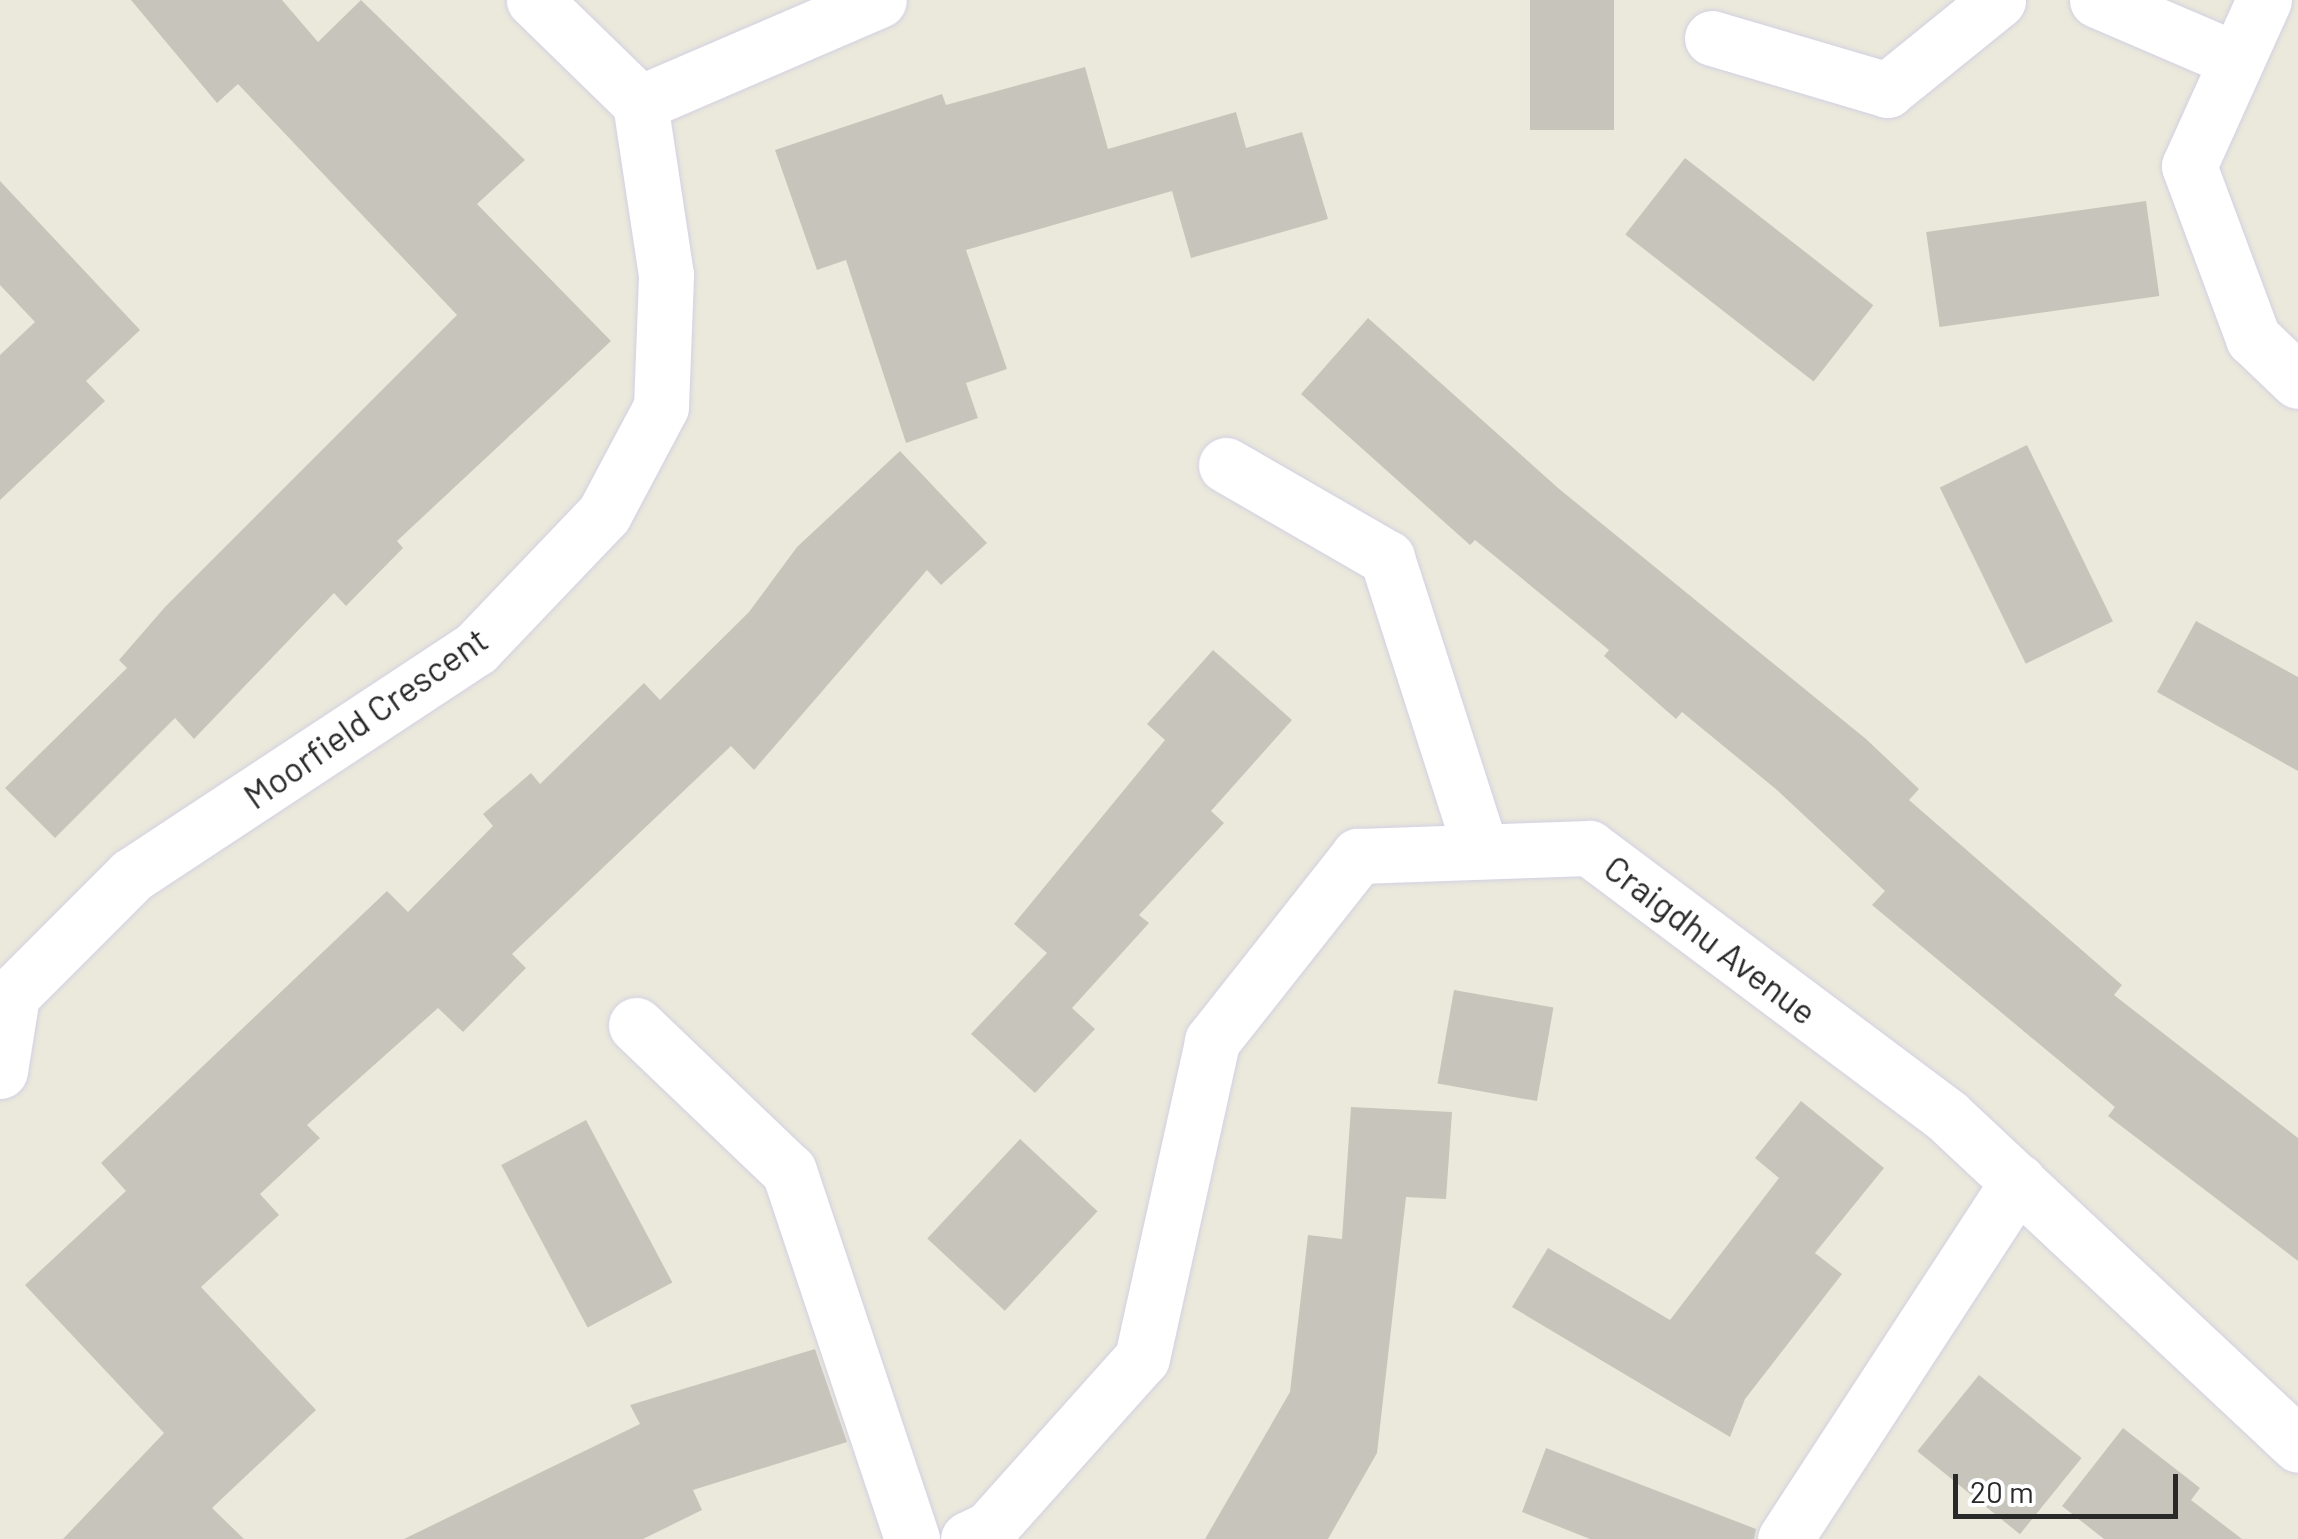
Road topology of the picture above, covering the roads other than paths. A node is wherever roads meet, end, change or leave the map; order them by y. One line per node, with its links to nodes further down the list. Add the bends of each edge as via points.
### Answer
1 (534, 0): 8 (street)
2 (879, 0): 8 (street)
3 (1998, 0): 6 (street, via 1887,90)
4 (2097, 0): 7 (street)
5 (2264, 0): 7 (street)
6 (1712, 38)
7 (2237, 60): 9 (street, via 2190,166 2253,338)
8 (640, 103): 12 (street, Moorfield Crescent, via 666,276 661,406 604,514 476,648 132,876)
9 (2298, 382)
10 (1226, 465): 11 (street, via 1387,558)
11 (1481, 852): 15 (street, Craigdhu Avenue, via 1589,848 1947,1116); 18 (street, Craigdhu Avenue, via 1358,856 1212,1041 1142,1358 989,1530)
12 (6, 988): 14 (street)
13 (636, 1025): 17 (street, via 788,1171)
14 (0, 1071)
15 (2018, 1182): 16 (street, Craigdhu Avenue); 19 (street)
16 (2298, 1445)
17 (912, 1539)
18 (968, 1539)
19 (1785, 1539)

